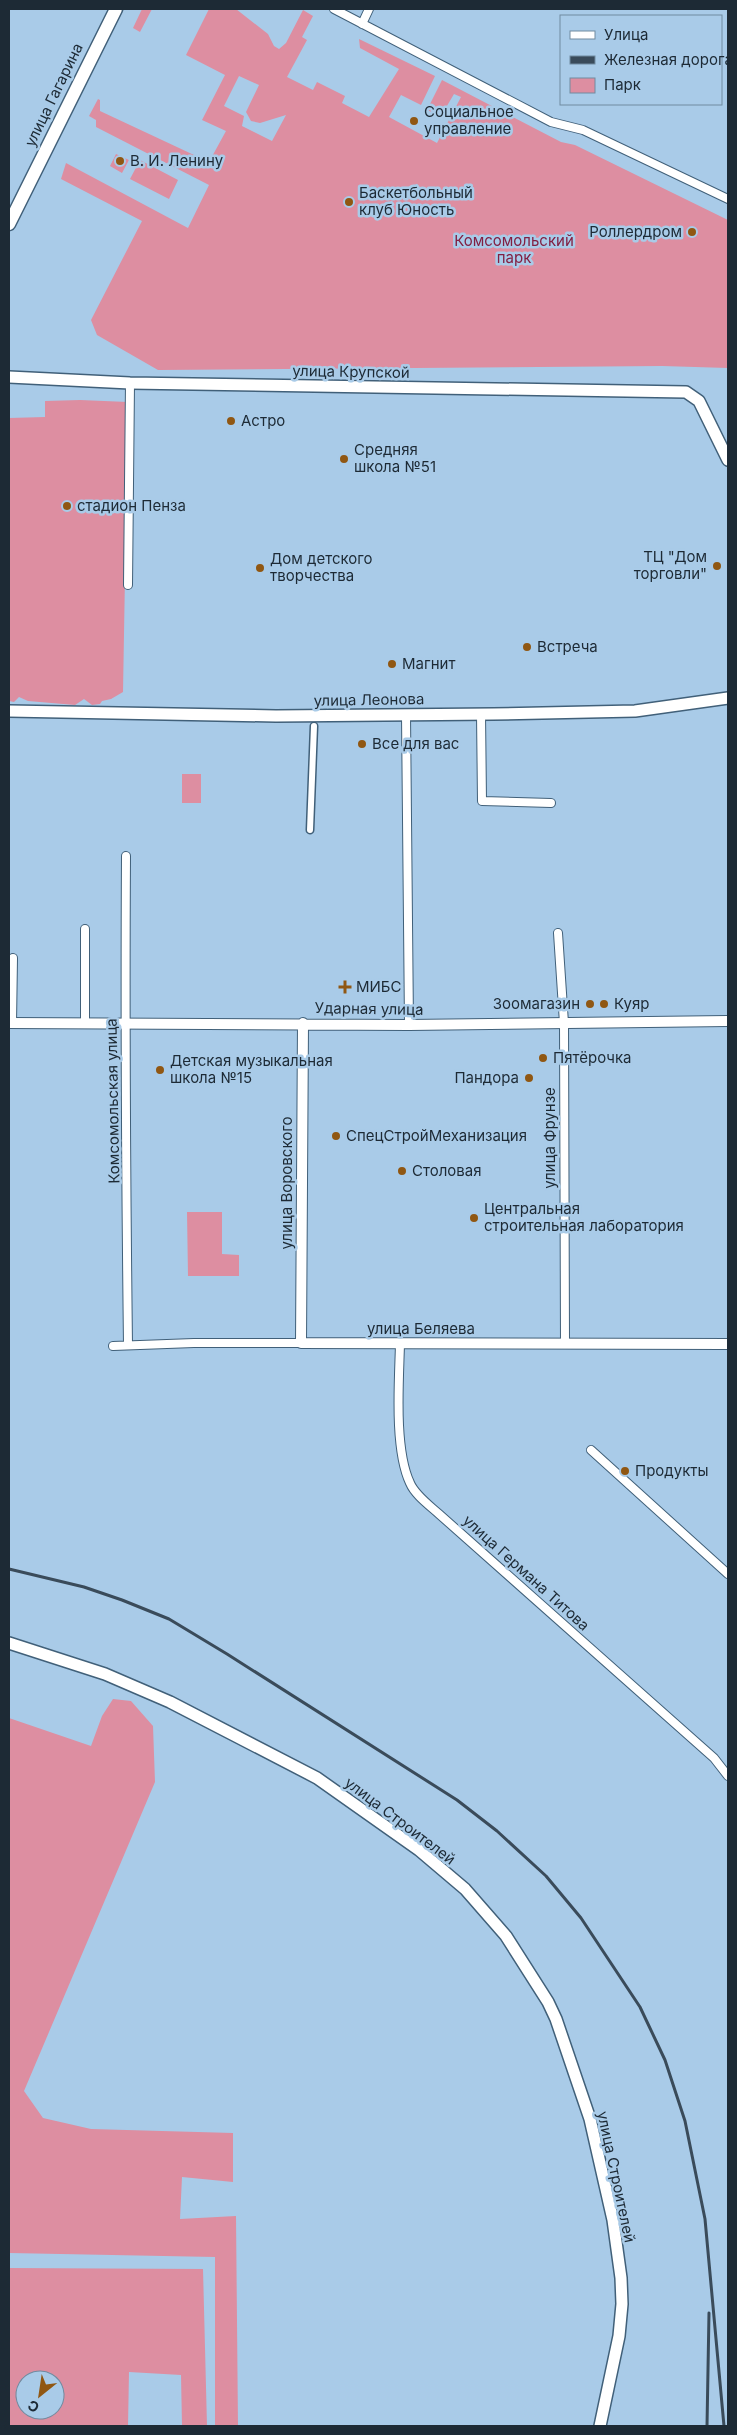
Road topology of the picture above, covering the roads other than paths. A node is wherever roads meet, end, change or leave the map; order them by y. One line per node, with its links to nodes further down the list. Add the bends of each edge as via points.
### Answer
1 (116, 9): 6 (main road, улица Гагарина)
2 (334, 9): 4 (street)
3 (369, 9): 4 (street)
4 (362, 24): 5 (street, via 550,122 583,130)
5 (728, 200)
6 (9, 224)
7 (9, 377): 8 (main road, улица Крупской)
8 (130, 383): 9 (main road, улица Крупской, via 686,392 700,401); 10 (street)
9 (728, 460)
10 (128, 585)
11 (728, 698): 13 (main road, улица Леонова, via 635,711)
12 (9, 711): 14 (main road, улица Леонова)
13 (481, 714): 14 (main road, улица Леонова); 16 (street, via 482,801)
14 (406, 716): 28 (street)
15 (314, 726): 17 (street)
16 (551, 803)
17 (310, 830)
18 (126, 856): 25 (street, Комсомольская улица)
19 (85, 929): 24 (street)
20 (558, 934): 27 (street, улица Фрунзе)
21 (13, 958): 23 (street)
22 (728, 1022): 27 (street, Ударная улица)
23 (10, 1023): 24 (street, Ударная улица)
24 (85, 1023): 25 (street, Ударная улица)
25 (125, 1023): 26 (street, Ударная улица); 33 (street, Комсомольская улица)
26 (303, 1023): 28 (street, Ударная улица); 29 (street, улица Воровского)
27 (564, 1023): 28 (street, Ударная улица); 30 (street, улица Фрунзе)
28 (409, 1025)
29 (301, 1343): 31 (street, улица Беляева); 33 (street, улица Беляева)
30 (565, 1343): 31 (street, улица Беляева); 32 (street, улица Беляева)
31 (400, 1344): 38 (street, улица Германа Титова, via 402,1456 410,1483 439,1514 714,1758)
32 (728, 1344)
33 (128, 1345): 34 (street, улица Беляева)
34 (113, 1346)
35 (592, 1450): 36 (street)
36 (728, 1574)
37 (9, 1643): 39 (main road, улица Строителей, via 146,1691 317,1778 419,1850 465,1889 506,1936 556,2019 590,2119 613,2220 622,2304 619,2336)
38 (728, 1776)
39 (600, 2426)

